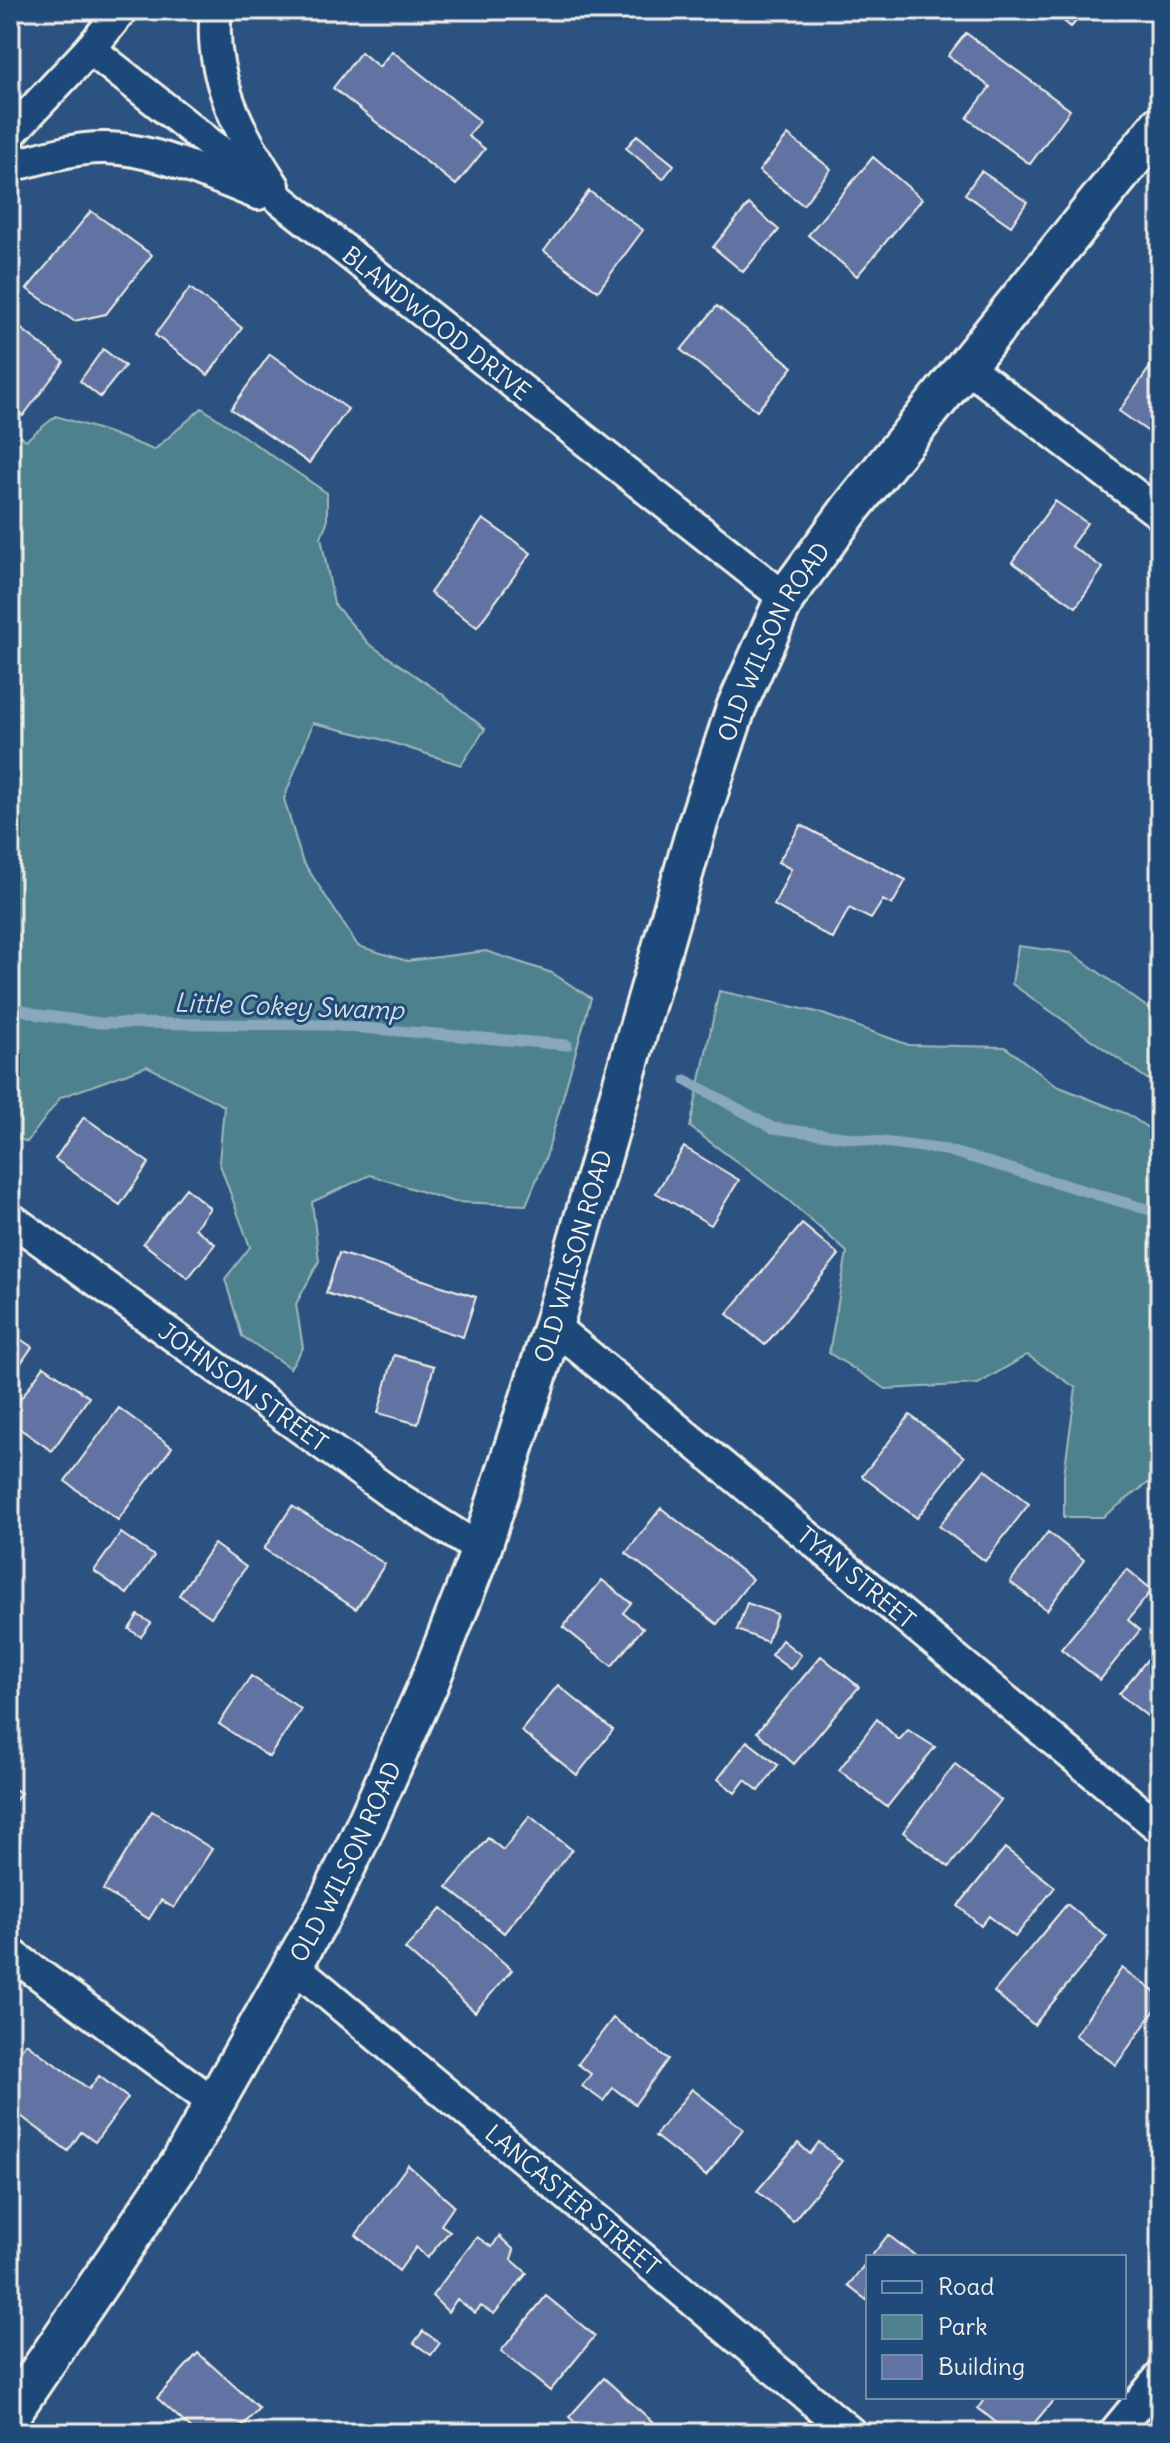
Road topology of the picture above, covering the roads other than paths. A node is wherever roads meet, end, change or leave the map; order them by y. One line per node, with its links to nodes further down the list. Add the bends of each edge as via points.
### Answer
1 (122, 10): 3 (street)
2 (216, 10): 7 (street, via 213,33 234,118)
3 (90, 49): 5 (street); 7 (street, BLANDWOOD DRIVE)
4 (1160, 125): 8 (street, OLD WILSON ROAD)
5 (10, 134)
6 (10, 166): 7 (street, via 103,147 190,167)
7 (285, 205): 10 (street, BLANDWOOD DRIVE)
8 (966, 366): 9 (street); 10 (street, OLD WILSON ROAD)
9 (1160, 514)
10 (785, 598): 12 (street, OLD WILSON ROAD, via 736,708 697,826)
11 (10, 1218): 13 (street, JOHNSON STREET, via 389,1492)
12 (553, 1326): 13 (street, OLD WILSON ROAD); 14 (street, TYAN STREET)
13 (481, 1550): 16 (street, OLD WILSON ROAD, via 359,1840)
14 (1160, 1828)
15 (10, 1953): 17 (street)
16 (294, 1966): 17 (street, OLD WILSON ROAD); 20 (street, LANCASTER STREET)
17 (214, 2103): 19 (street, OLD WILSON ROAD, via 173,2174)
18 (1160, 2377): 21 (street)
19 (10, 2415)
20 (851, 2433)
21 (1114, 2433)

